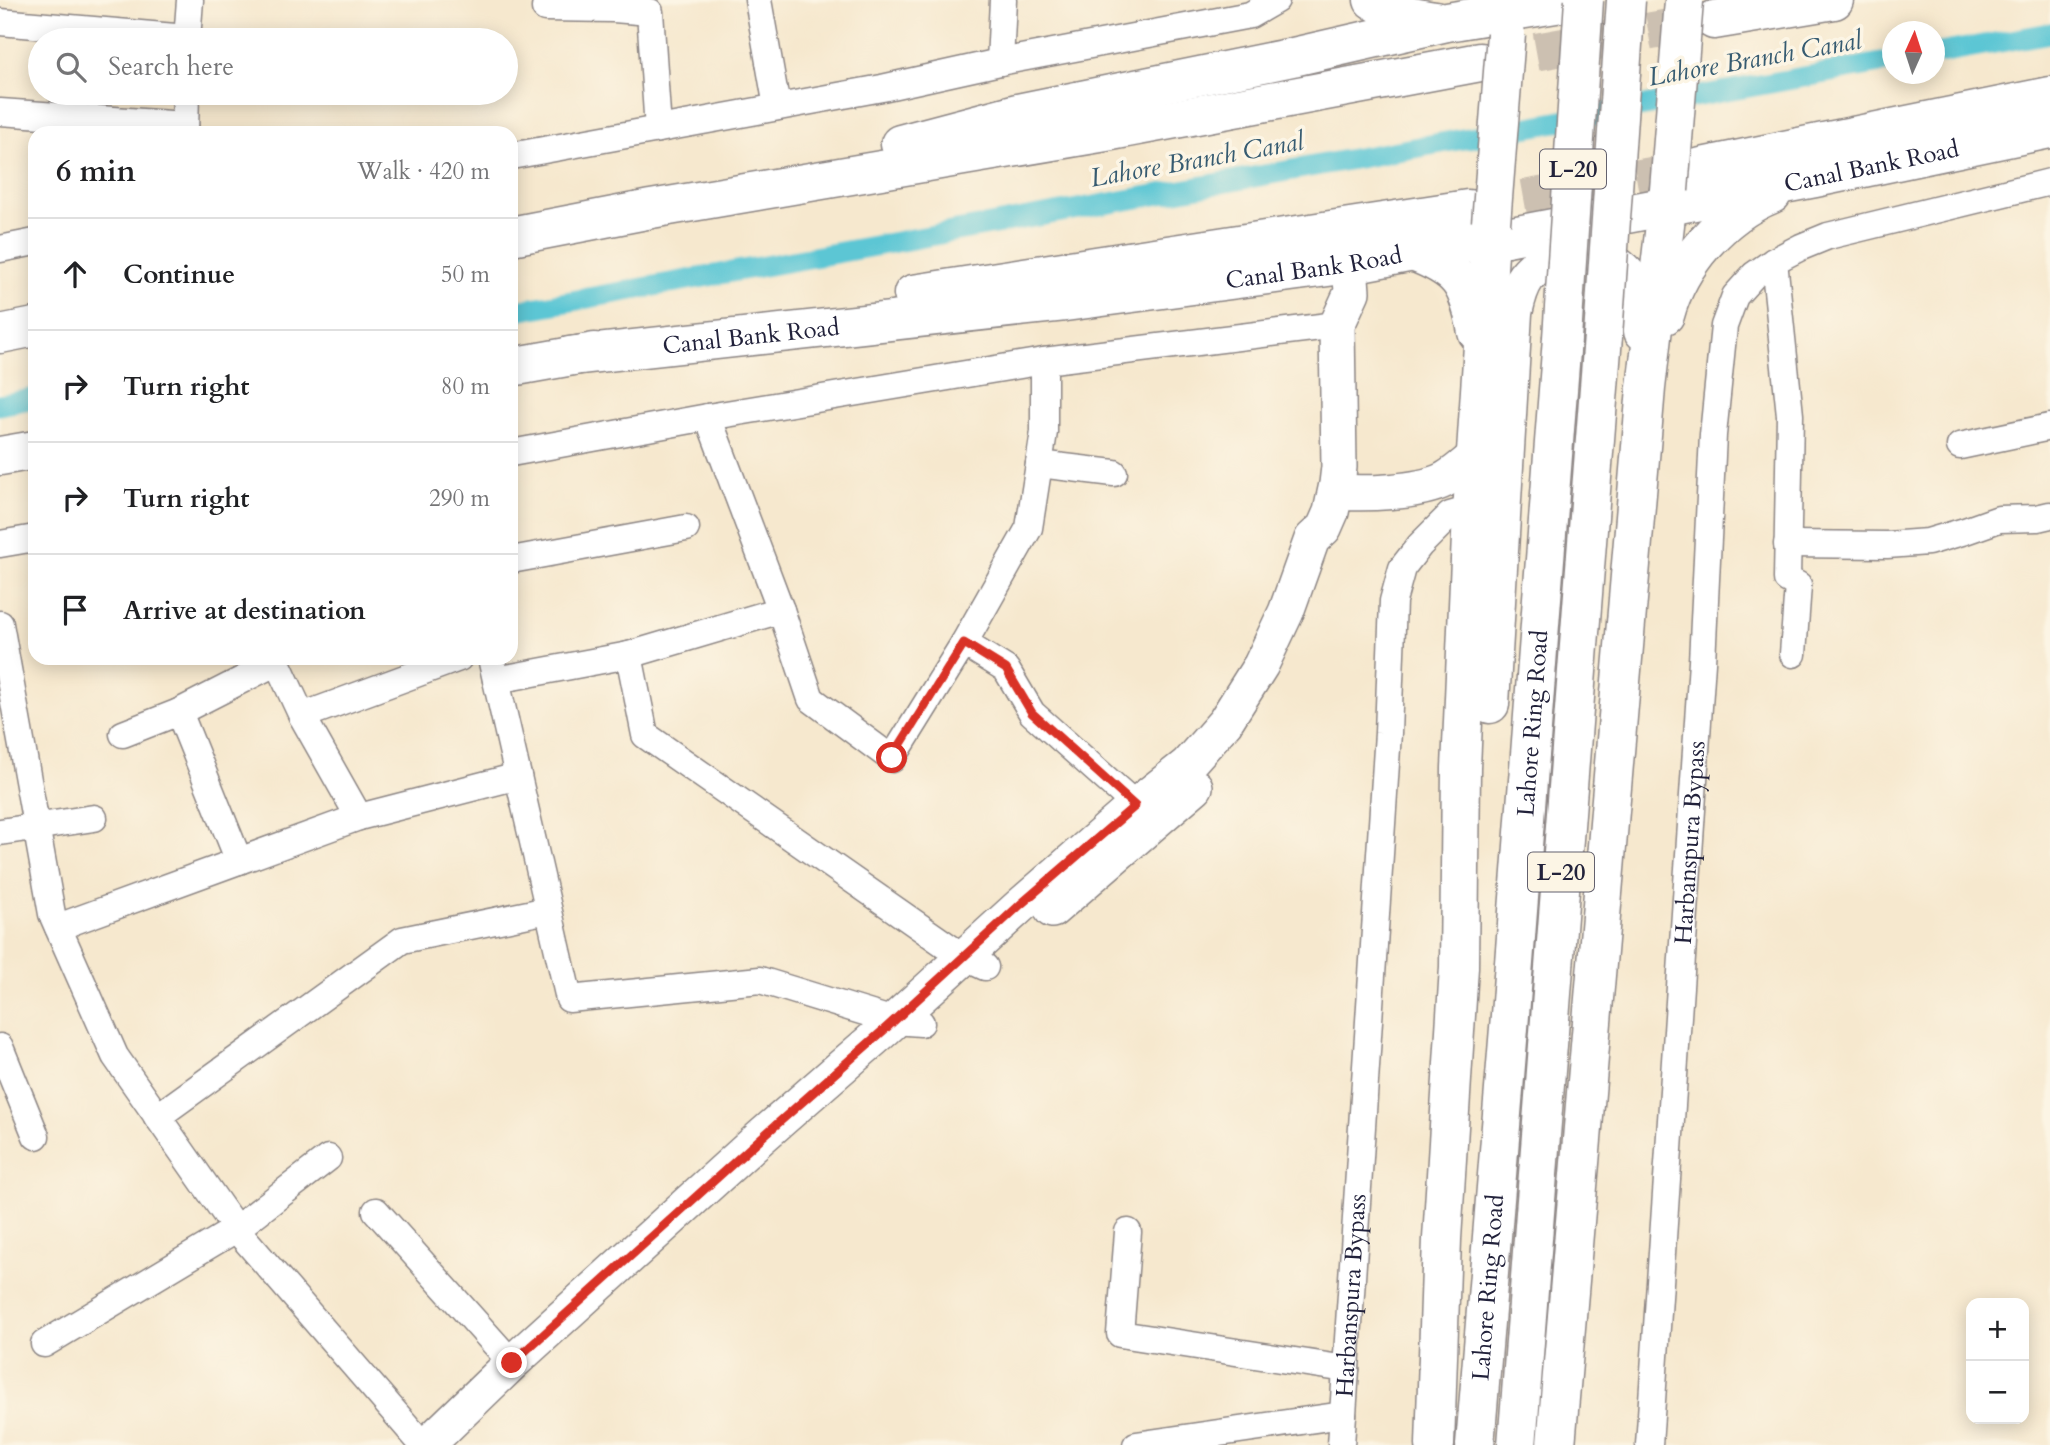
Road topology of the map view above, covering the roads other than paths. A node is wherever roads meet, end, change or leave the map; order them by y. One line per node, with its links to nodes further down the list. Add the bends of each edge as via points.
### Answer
1 (190, 0): 15 (street)
2 (758, 0): 20 (street)
3 (1003, 0): 16 (street)
4 (1276, 0): 16 (street, via 1250,15)
5 (1373, 0): 13 (highway, via 1391,12)
6 (1582, 0): 11 (highway); 107 (highway, Lahore Ring Road / L-20, bridge, via 1562,338)
7 (1626, 0): 100 (highway, Lahore Ring Road / L-20, bridge)
8 (1834, 0): 9 (highway)
9 (1694, 7): 30 (highway, bridge)
10 (545, 8): 24 (street, via 650,12)
11 (1500, 11): 13 (highway); 32 (highway, bridge)
12 (0, 22): 14 (street)
13 (1447, 22): 31 (highway, via 1017,113)
14 (66, 28)
15 (188, 28)
16 (1000, 62): 20 (street)
17 (1480, 62): 31 (highway, via 1106,132)
18 (2050, 96): 27 (highway)
19 (186, 105): 23 (street)
20 (777, 107): 24 (street)
21 (0, 112): 22 (street)
22 (152, 126)
23 (185, 126)
24 (657, 129): 26 (street)
25 (2050, 129): 28 (highway, Canal Bank Road)
26 (518, 155)
27 (1700, 167)
28 (1815, 178): 30 (highway, Canal Bank Road); 46 (highway, via 1755,201 1706,243 1670,296)
29 (2050, 182): 37 (street, Harbanspura Bypass, via 1828,236)
30 (1668, 198): 32 (highway, Canal Bank Road); 46 (highway)
31 (651, 209): 33 (highway)
32 (1484, 224): 36 (highway, Canal Bank Road); 42 (highway, via 846,304); 43 (highway)
33 (518, 235)
34 (28, 243): 35 (street)
35 (0, 249)
36 (1413, 252): 38 (highway, Canal Bank Road); 43 (highway, via 1450,269 1464,285)
37 (1774, 261): 62 (street, via 1790,415); 108 (street, Harbanspura Bypass, via 1735,296 1724,327 1713,435)
38 (1350, 264): 39 (main road, via 1352,292); 42 (highway, Canal Bank Road, via 1065,302)
39 (1337, 325): 44 (street); 56 (main road)
40 (28, 328): 41 (highway)
41 (0, 334)
42 (570, 356): 45 (highway)
43 (1481, 358): 53 (highway)
44 (1044, 361): 47 (street); 54 (street)
45 (518, 366)
46 (1646, 388): 87 (highway, via 1640,299 1631,280 1616,265 1577,252 1541,264 1527,277 1513,313 1485,779); 101 (highway)
47 (708, 417): 51 (street); 64 (street)
48 (2050, 427): 49 (street)
49 (1960, 446)
50 (28, 451): 52 (highway)
51 (518, 452)
52 (0, 456)
53 (1474, 457): 56 (main road, via 1441,482 1363,494); 57 (highway)
54 (1039, 464): 55 (street); 66 (street, via 1028,527)
55 (1114, 472)
56 (1336, 492): 78 (main road, via 1324,528 1329,545 1302,624 1278,674 1241,732 1203,779)
57 (1472, 513): 87 (highway, via 1461,768); 98 (street, Harbanspura Bypass, via 1450,515 1420,545 1402,568 1393,601)
58 (2050, 516): 62 (street, via 1999,519 1928,542)
59 (686, 528): 63 (street)
60 (28, 539): 61 (street)
61 (0, 544)
62 (1787, 544): 67 (street, via 1787,579 1798,585)
63 (518, 558)
64 (781, 610): 66 (street, via 811,699 892,758); 68 (street)
65 (1, 637): 76 (street)
66 (964, 643): 78 (street, via 1006,669 1032,713)
67 (1793, 654)
68 (629, 655): 72 (street); 86 (street, via 645,735)
69 (267, 665): 73 (street)
70 (278, 665): 74 (street)
71 (440, 665): 74 (street)
72 (494, 669): 77 (street)
73 (179, 712): 75 (street); 83 (street)
74 (303, 716): 79 (street)
75 (123, 734)
76 (10, 744): 81 (street)
77 (518, 776): 79 (street); 84 (street)
78 (1145, 814): 86 (main road)
79 (359, 817): 83 (street)
80 (93, 818): 81 (street)
81 (36, 826): 82 (street); 85 (street)
82 (0, 832)
83 (239, 861): 85 (street)
84 (548, 910): 88 (street, via 569,999 760,980); 90 (street, via 402,940)
85 (58, 927): 90 (street, via 115,1056)
86 (974, 962): 88 (main road)
87 (1459, 967): 106 (highway)
88 (908, 1022): 97 (main road, via 760,1139); 103 (main road)
89 (0, 1047): 91 (street)
90 (157, 1117): 94 (street)
91 (36, 1136)
92 (328, 1158): 94 (street)
93 (376, 1211): 97 (street)
94 (236, 1229): 96 (street); 102 (street)
95 (1129, 1231): 98 (street, via 1120,1334)
96 (44, 1344)
97 (512, 1363): 102 (main road)
98 (1346, 1369): 99 (street, Harbanspura Bypass)
99 (1343, 1415): 104 (street); 105 (street, Harbanspura Bypass)
100 (1519, 1427)
101 (1558, 1427)
102 (425, 1445)
103 (455, 1445)
104 (1136, 1445)
105 (1341, 1445)
106 (1435, 1445)
107 (1475, 1445)
108 (1649, 1445)

